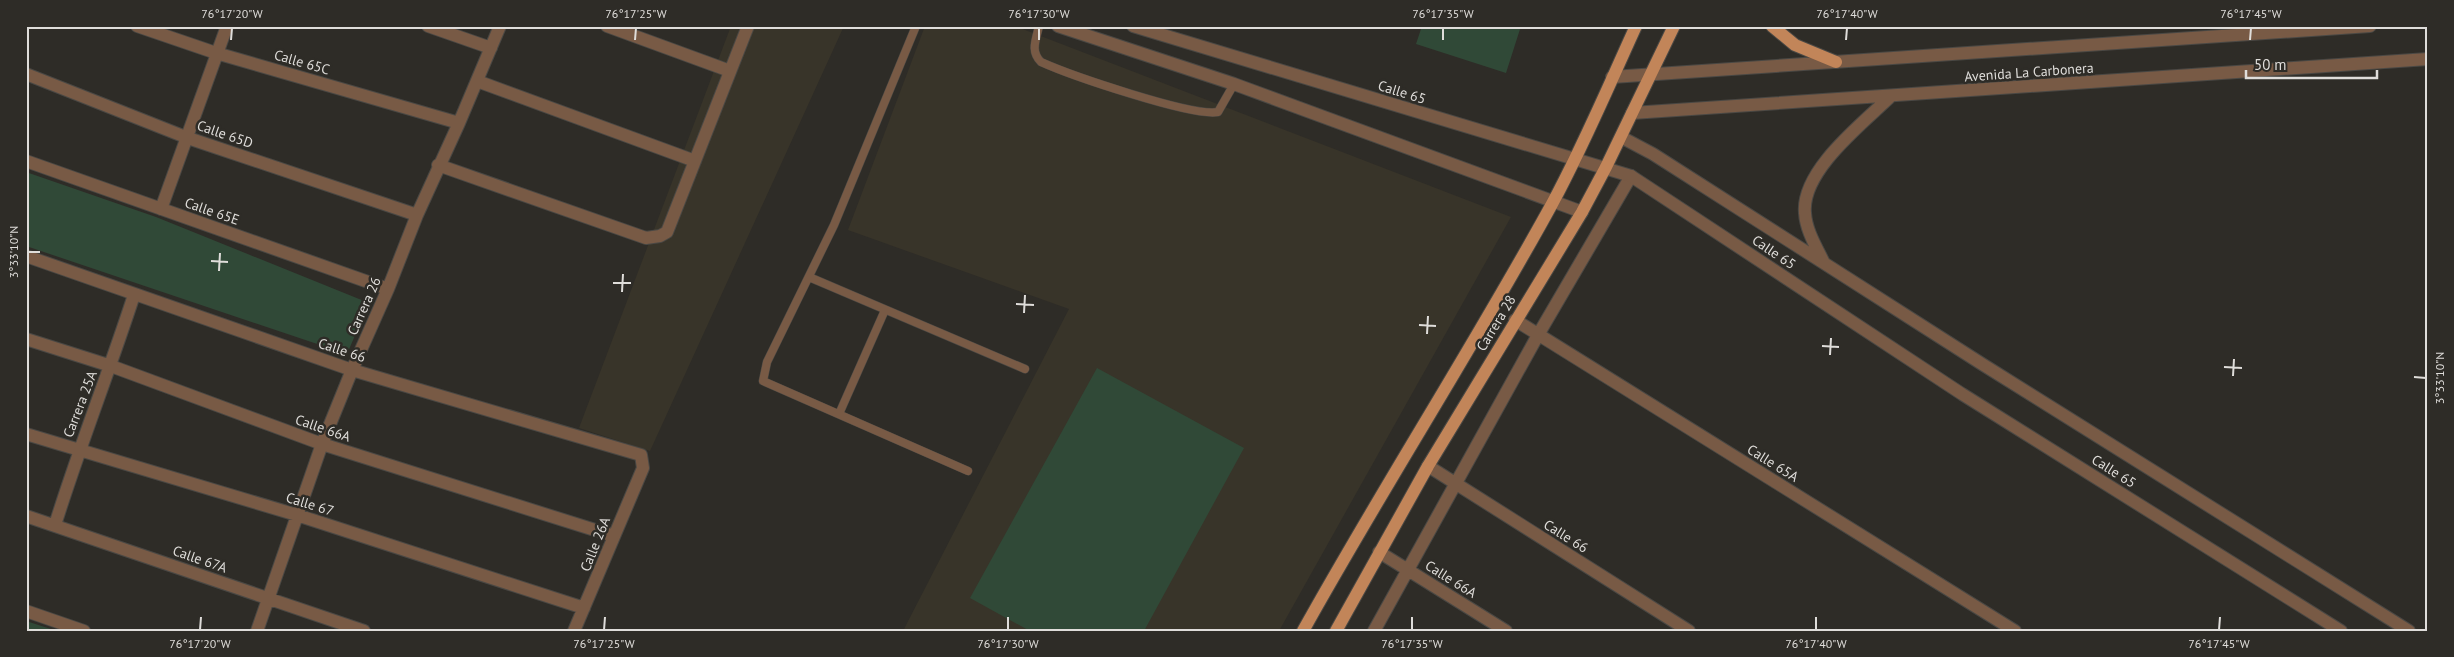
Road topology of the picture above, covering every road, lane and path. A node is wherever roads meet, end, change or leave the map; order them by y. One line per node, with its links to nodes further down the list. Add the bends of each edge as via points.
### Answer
1 (137, 26): 16 (street, Calle 65C)
2 (227, 26): 16 (street)
3 (428, 26): 15 (street)
4 (500, 26): 15 (street, Carrera 26)
5 (607, 26): 19 (street)
6 (748, 26): 19 (street)
7 (916, 26): 42 (lane, via 834,225)
8 (1039, 26): 24 (lane, via 1034,48 1035,56 1041,62 1164,102 1208,114 1218,112)
9 (1058, 26): 24 (street)
10 (1133, 26): 30 (street, Calle 65)
11 (1636, 26): 22 (main road, Carrera 28)
12 (1674, 26): 21 (main road, Carrera 28)
13 (1772, 26): 18 (main road, via 1796,45)
14 (2370, 26): 18 (street, Avenida La Carbonera)
15 (492, 48): 23 (street, Carrera 26)
16 (216, 53): 27 (street, Calle 65C); 29 (street)
17 (2428, 59): 25 (street, Avenida La Carbonera)
18 (1836, 62): 21 (street, Avenida La Carbonera)
19 (730, 70): 32 (street)
20 (26, 74): 29 (street, Calle 65D)
21 (1650, 75): 22 (street, Avenida La Carbonera); 26 (main road, Carrera 28)
22 (1612, 77): 30 (main road, Carrera 28)
23 (477, 81): 27 (street, Carrera 26); 32 (street)
24 (1234, 84): 36 (street)
25 (1890, 97): 26 (street, Avenida La Carbonera); 41 (street, via 1824,162 1806,195 1805,214)
26 (1632, 113): 28 (main road, Carrera 28)
27 (459, 124): 33 (street, Carrera 26)
28 (1621, 137): 34 (main road, Carrera 28); 41 (street, Calle 65)
29 (188, 138): 37 (street); 39 (street, Calle 65D)
30 (1574, 159): 34 (street, Calle 65); 36 (main road, Carrera 28)
31 (26, 161): 37 (street, Calle 65E)
32 (695, 161): 33 (street, via 667,232 646,238)
33 (438, 166): 39 (street, Carrera 26)
34 (1606, 167): 35 (street, Calle 65); 38 (main road, Carrera 28)
35 (1631, 176): 47 (street); 79 (street, Calle 65, via 1962,394)
36 (1553, 202): 38 (street); 73 (main road, Carrera 28)
37 (161, 209): 43 (street, Calle 65E)
38 (1582, 212): 46 (main road, Carrera 28)
39 (417, 215): 43 (street, Carrera 26)
40 (26, 256): 44 (street, Calle 66)
41 (1824, 263): 80 (street, Calle 65)
42 (809, 277): 45 (lane); 52 (lane, via 767,362 763,381)
43 (388, 289): 51 (street, Carrera 26)
44 (134, 294): 49 (street, Carrera 25A); 51 (street, Calle 66)
45 (884, 310): 50 (lane); 52 (lane)
46 (1515, 320): 47 (street, Calle 65A); 56 (main road, Carrera 28)
47 (1538, 334): 59 (street); 78 (street, Calle 65A)
48 (26, 339): 49 (street, Calle 66A)
49 (111, 366): 54 (street, Calle 66A); 55 (street, Carrera 25A)
50 (1025, 369)
51 (352, 370): 54 (street, Carrera 26); 57 (street, Calle 66, via 641,455)
52 (839, 414): 58 (lane)
53 (26, 434): 55 (street, Calle 67)
54 (322, 444): 61 (street, Carrera 26); 63 (street, Calle 66A)
55 (78, 450): 61 (street, Calle 67); 62 (street, Carrera 25A)
56 (1428, 466): 59 (street, Calle 66); 64 (main road, Carrera 28)
57 (643, 468): 63 (street, Calle 26A)
58 (968, 471)
59 (1456, 484): 65 (street); 77 (street, Calle 66)
60 (26, 516): 62 (street, Calle 67A)
61 (297, 516): 66 (street, Carrera 26); 67 (street, Calle 67)
62 (55, 525): 66 (street, Calle 67A)
63 (614, 536): 67 (street, Calle 26A)
64 (1379, 552): 65 (street, Calle 66A); 74 (main road, Carrera 28)
65 (1408, 570): 75 (street); 76 (street, Calle 66A)
66 (270, 598): 70 (street, Carrera 26); 71 (street, Calle 67A)
67 (584, 608): 72 (street, Calle 26A)
68 (26, 612): 69 (street)
69 (84, 631)
70 (257, 631)
71 (364, 631)
72 (574, 631)
73 (1303, 631)
74 (1336, 631)
75 (1374, 631)
76 (1506, 631)
77 (1689, 631)
78 (2015, 631)
79 (2341, 631)
80 (2409, 631)

